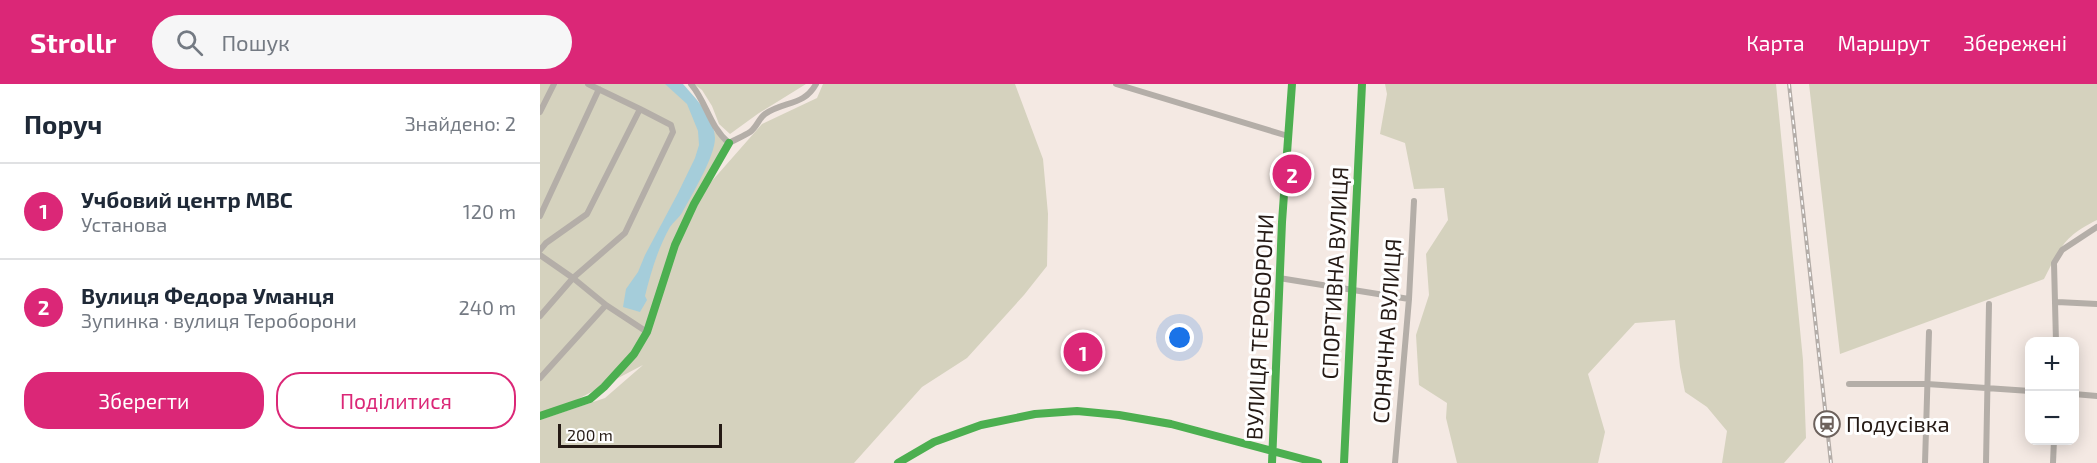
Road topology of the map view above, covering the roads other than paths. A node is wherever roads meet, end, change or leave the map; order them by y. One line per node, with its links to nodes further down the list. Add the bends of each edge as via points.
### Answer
1 (554, 84): 12 (street)
2 (588, 84): 9 (street)
3 (691, 84): 10 (street)
4 (702, 84): 10 (street)
5 (816, 84): 14 (street, via 811,93 764,115 752,131)
6 (1116, 84): 13 (street)
7 (1292, 84): 13 (main road, ВУЛИЦЯ ТЕРОБОРОНИ)
8 (1362, 84): 22 (main road, СПОРТИВНА ВУЛИЦЯ)
9 (599, 89): 11 (street); 16 (street)
10 (698, 92): 14 (street, via 715,128)
11 (640, 109): 18 (street, via 587,214); 20 (street, via 671,125 673,132 626,233)
12 (540, 112)
13 (1288, 136): 21 (main road, ВУЛИЦЯ ТЕРОБОРОНИ)
14 (729, 143): 29 (main road, via 675,245)
15 (1414, 201): 23 (street, СОНЯЧНА ВУЛИЦЯ)
16 (540, 216)
17 (2097, 227): 24 (street, via 2061,250 2055,263)
18 (540, 250)
19 (540, 255): 20 (street)
20 (573, 278): 27 (street); 28 (street)
21 (1280, 278): 22 (street); 41 (main road, ВУЛИЦЯ ТЕРОБОРОНИ)
22 (1352, 290): 23 (street); 45 (main road, СПОРТИВНА ВУЛИЦЯ)
23 (1409, 299): 46 (street, СОНЯЧНА ВУЛИЦЯ)
24 (2057, 302): 26 (street); 31 (street)
25 (1989, 304): 35 (street)
26 (2097, 304)
27 (606, 305): 29 (street); 32 (street)
28 (540, 316)
29 (648, 332): 39 (main road, via 634,354 590,399)
30 (1929, 332): 34 (street)
31 (2056, 337)
32 (540, 378)
33 (1849, 384): 34 (street)
34 (1928, 384): 35 (street); 47 (street)
35 (1988, 389): 36 (street); 48 (street)
36 (2025, 391)
37 (2079, 394): 38 (street)
38 (2097, 396)
39 (540, 416)
40 (2054, 445): 49 (street)
41 (1272, 449): 42 (main road, via 1168,423 1110,413 1068,411 983,426 935,442); 43 (main road, ВУЛИЦЯ ТЕРОБОРОНИ); 44 (main road)
42 (898, 463)
43 (1272, 463)
44 (1318, 463)
45 (1344, 463)
46 (1395, 463)
47 (1925, 463)
48 (1986, 463)
49 (2053, 463)

